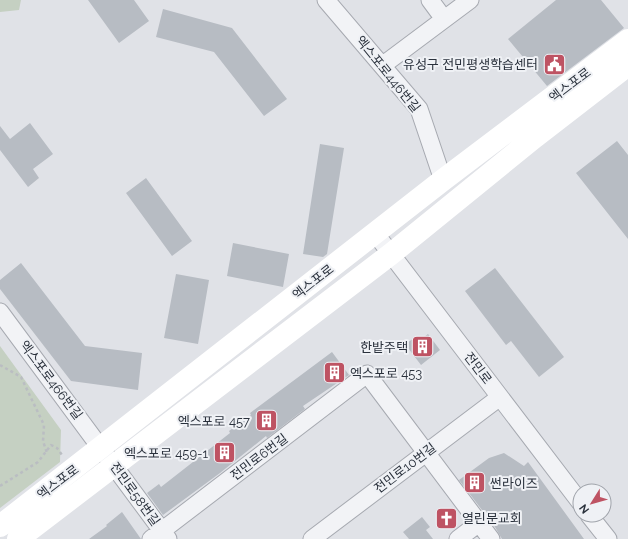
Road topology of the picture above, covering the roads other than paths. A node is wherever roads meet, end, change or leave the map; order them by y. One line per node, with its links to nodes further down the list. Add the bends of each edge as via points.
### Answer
1 (326, 0): 6 (street, 엑스포로446번길)
2 (430, 0): 4 (street)
3 (470, 0): 4 (street)
4 (444, 19): 6 (street)
5 (628, 40): 8 (main road, 엑스포로)
6 (383, 65): 8 (street, 엑스포로446번길, via 419,109)
7 (628, 66): 10 (main road, 엑스포로, via 534,137)
8 (443, 180): 9 (main road, 엑스포로)
9 (376, 233): 10 (street, 전민로); 14 (main road, 엑스포로)
10 (391, 254): 12 (street, 전민로); 14 (main road, 엑스포로)
11 (0, 312): 14 (street, 엑스포로466번길)
12 (500, 397): 13 (street, 전민로10번길); 15 (street, 전민로)
13 (426, 452): 16 (street); 19 (street, 전민로6번길, via 367,374); 21 (street, 전민로10번길)
14 (108, 457): 18 (main road, 엑스포로, via 74,470); 19 (street, 전민로58번길); 20 (main road, 엑스포로)
15 (572, 492)
16 (479, 523): 22 (street); 23 (street)
17 (596, 523): 24 (street)
18 (0, 526)
19 (160, 536)
20 (18, 539)
21 (312, 539)
22 (458, 539)
23 (491, 539)
24 (608, 539)

